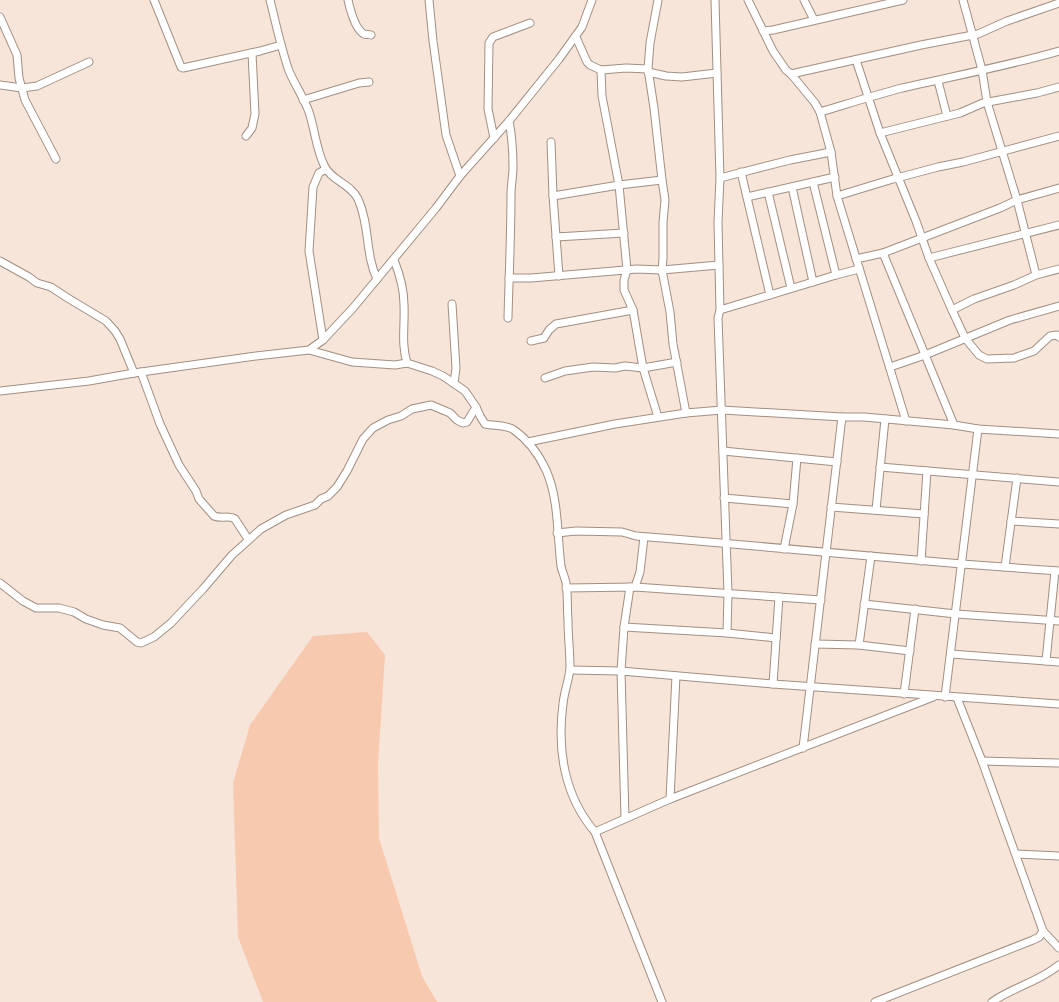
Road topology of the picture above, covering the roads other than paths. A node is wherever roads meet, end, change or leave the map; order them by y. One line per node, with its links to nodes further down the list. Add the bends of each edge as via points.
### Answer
1 (154, 0): 22 (street, via 181,67)
2 (270, 0): 20 (street)
3 (348, 0): 17 (street, via 358,27)
4 (429, 0): 51 (street, via 446,135)
5 (592, 0): 19 (street)
6 (658, 0): 27 (street)
7 (716, 0): 28 (street)
8 (748, 0): 16 (street)
9 (804, 0): 14 (street)
10 (903, 0): 14 (street)
11 (963, 0): 18 (street)
12 (1059, 3): 18 (street)
13 (0, 17): 34 (street, via 16,56)
14 (814, 20): 16 (street)
15 (530, 23): 44 (street, via 491,38 488,43 488,109)
16 (762, 31): 29 (street, via 772,51)
17 (371, 35)
18 (972, 35): 23 (street); 26 (street)
19 (576, 37): 25 (street, via 587,62); 40 (street)
20 (281, 45): 22 (street); 36 (street)
21 (1059, 51): 26 (street)
22 (252, 53): 42 (street, via 255,114 252,128)
23 (856, 60): 29 (street); 35 (street)
24 (89, 62): 34 (street, via 37,86)
25 (601, 70): 27 (street, via 626,68); 57 (street, via 602,96)
26 (982, 70): 30 (street); 37 (street)
27 (648, 71): 28 (street, via 682,77); 55 (street)
28 (717, 73): 53 (street)
29 (791, 74): 38 (street)
30 (938, 81): 35 (street); 39 (street)
31 (369, 82): 36 (street)
32 (0, 85): 34 (street)
33 (1059, 87): 37 (street)
34 (22, 88): 48 (street, via 25,100)
35 (868, 98): 38 (street); 41 (street)
36 (303, 100): 49 (street)
37 (987, 102): 39 (street); 46 (street)
38 (820, 112): 47 (street)
39 (947, 116): 41 (street)
40 (509, 121): 44 (street); 83 (street, via 513,167)
41 (880, 133): 54 (street)
42 (246, 136)
43 (1059, 136): 46 (street)
44 (494, 138): 51 (street)
45 (551, 142): 61 (street)
46 (1003, 151): 54 (street); 64 (street)
47 (831, 152): 50 (street); 52 (street)
48 (56, 159)
49 (326, 169): 84 (street, via 358,199 366,227 371,263); 96 (street, via 319,173 313,188 309,251)
50 (741, 172): 53 (street); 63 (street)
51 (460, 176): 74 (street)
52 (835, 177): 56 (street); 62 (street)
53 (720, 178): 75 (street)
54 (898, 178): 62 (street); 69 (street)
55 (662, 180): 57 (street); 79 (street, via 665,200)
56 (813, 182): 58 (street); 80 (street)
57 (619, 185): 61 (street); 66 (street)
58 (792, 187): 60 (street); 85 (street)
59 (1059, 188): 64 (street)
60 (768, 192): 63 (street); 86 (street)
61 (553, 196): 68 (street)
62 (837, 196): 72 (street)
63 (747, 197): 87 (street)
64 (1017, 200): 67 (street); 69 (street)
65 (1059, 225): 67 (street)
66 (624, 233): 68 (street); 78 (street)
67 (1026, 233): 71 (street); 81 (street)
68 (556, 237): 82 (street)
69 (922, 238): 70 (street); 71 (street)
70 (882, 253): 72 (street); 99 (street)
71 (929, 258): 92 (street)
72 (856, 259): 76 (street)
73 (0, 260): 104 (street, via 37,283 51,286 106,321 115,331)
74 (394, 260): 84 (street); 101 (street, via 403,290 403,346)
75 (719, 265): 79 (street); 91 (street)
76 (859, 269): 80 (street); 102 (street)
77 (1059, 269): 81 (street)
78 (627, 270): 79 (street); 82 (street); 90 (street, via 624,290)
79 (662, 270): 100 (street)
80 (836, 275): 85 (street)
81 (1036, 275): 92 (street)
82 (559, 276): 83 (street)
83 (509, 278): 93 (street)
84 (377, 279): 96 (street)
85 (813, 282): 86 (street)
86 (791, 288): 87 (street)
87 (770, 295): 91 (street)
88 (452, 304): 106 (street, via 456,368)
89 (1059, 306): 95 (street, via 1010,320)
90 (633, 310): 97 (street, via 563,322 552,327 544,338); 103 (street)
91 (720, 310): 109 (street, via 718,318)
92 (952, 310): 95 (street)
93 (508, 318)
94 (1059, 337): 95 (street, via 1050,336 1034,351 1008,359 982,357)
95 (965, 338): 99 (street)
96 (323, 340): 98 (street)
97 (531, 341)
98 (309, 350): 101 (street, via 352,362 394,365); 104 (street)
99 (925, 355): 102 (street); 115 (street)
100 (677, 362): 103 (street); 110 (street)
101 (407, 363): 106 (street, via 443,376)
102 (890, 367): 114 (street)
103 (643, 368): 105 (street, via 593,367 566,371); 112 (street)
104 (138, 372): 107 (street, via 89,381); 136 (street, via 169,445 199,499 217,518 235,519)
105 (546, 378)
106 (454, 383): 108 (street, via 465,391)
107 (0, 391)
108 (476, 407): 118 (street, via 485,424 513,429); 136 (street, via 463,424 450,413 431,404 412,409 380,424 362,439 348,471 328,496 312,506 277,519)
109 (722, 410): 110 (street); 111 (street); 119 (street)
110 (686, 413): 112 (street)
111 (842, 417): 113 (street); 121 (street)
112 (658, 418): 118 (street)
113 (885, 418): 114 (street); 122 (street)
114 (906, 421): 115 (street)
115 (954, 425): 116 (street)
116 (978, 429): 117 (street); 124 (street)
117 (1059, 434)
118 (528, 442): 134 (street, via 546,471 556,508)
119 (723, 451): 120 (street); 127 (street)
120 (797, 458): 121 (street); 128 (street)
121 (837, 462): 129 (street)
122 (880, 467): 123 (street); 130 (street)
123 (928, 471): 124 (street); 131 (street)
124 (972, 475): 125 (street); 142 (street)
125 (1017, 478): 126 (street); 132 (street)
126 (1059, 482)
127 (724, 498): 128 (street); 137 (street)
128 (793, 504): 138 (street)
129 (831, 507): 130 (street); 139 (street)
130 (876, 510): 131 (street)
131 (924, 514): 141 (street)
132 (1011, 521): 133 (street); 143 (street)
133 (1059, 524)
134 (557, 532): 135 (street, via 622,532); 147 (street)
135 (644, 537): 137 (street); 146 (street, via 640,572)
136 (248, 539): 145 (street, via 171,623 154,637 142,642 138,642 120,628 103,625 74,612 59,608 36,608)
137 (726, 544): 138 (street); 148 (street)
138 (784, 549): 139 (street)
139 (826, 553): 140 (street); 150 (street)
140 (871, 556): 141 (street); 151 (street)
141 (921, 561): 142 (street)
142 (962, 564): 143 (street); 153 (street)
143 (1005, 566): 144 (street)
144 (1057, 571): 154 (street)
145 (0, 583)
146 (633, 587): 147 (street); 148 (street); 156 (street)
147 (566, 588): 165 (street)
148 (728, 593): 149 (street); 157 (street)
149 (779, 597): 150 (street); 158 (street)
150 (821, 600): 159 (street)
151 (864, 604): 152 (street); 160 (street)
152 (915, 610): 153 (street); 161 (street)
153 (956, 614): 154 (street); 162 (street)
154 (1050, 620): 155 (street); 163 (street)
155 (1059, 621)
156 (624, 627): 157 (street); 166 (street)
157 (727, 633): 158 (street)
158 (776, 638): 168 (street)
159 (815, 644): 160 (street); 169 (street)
160 (859, 645): 161 (street)
161 (910, 651): 170 (street)
162 (950, 654): 163 (street); 172 (street)
163 (1046, 661): 164 (street)
164 (1059, 662)
165 (570, 670): 166 (street); 180 (street, via 564,693 560,731 564,767 578,808)
166 (622, 671): 167 (street); 179 (street)
167 (676, 676): 168 (street); 178 (street)
168 (772, 684): 169 (street)
169 (810, 687): 170 (street); 175 (street)
170 (904, 694): 171 (street)
171 (936, 696): 172 (street); 175 (street)
172 (945, 697): 173 (street)
173 (957, 698): 174 (street); 176 (street)
174 (1059, 704)
175 (803, 748): 178 (street)
176 (982, 761): 177 (street); 181 (street)
177 (1059, 763)
178 (670, 799): 179 (street)
179 (625, 818): 180 (street)
180 (595, 832): 186 (street)
181 (1016, 854): 182 (street); 183 (street)
182 (1059, 856)
183 (1044, 931): 184 (street); 187 (street, via 1040,937 1033,940)
184 (1059, 948)
185 (1059, 965): 188 (street)
186 (662, 1002)
187 (875, 1002)
188 (992, 1002)

